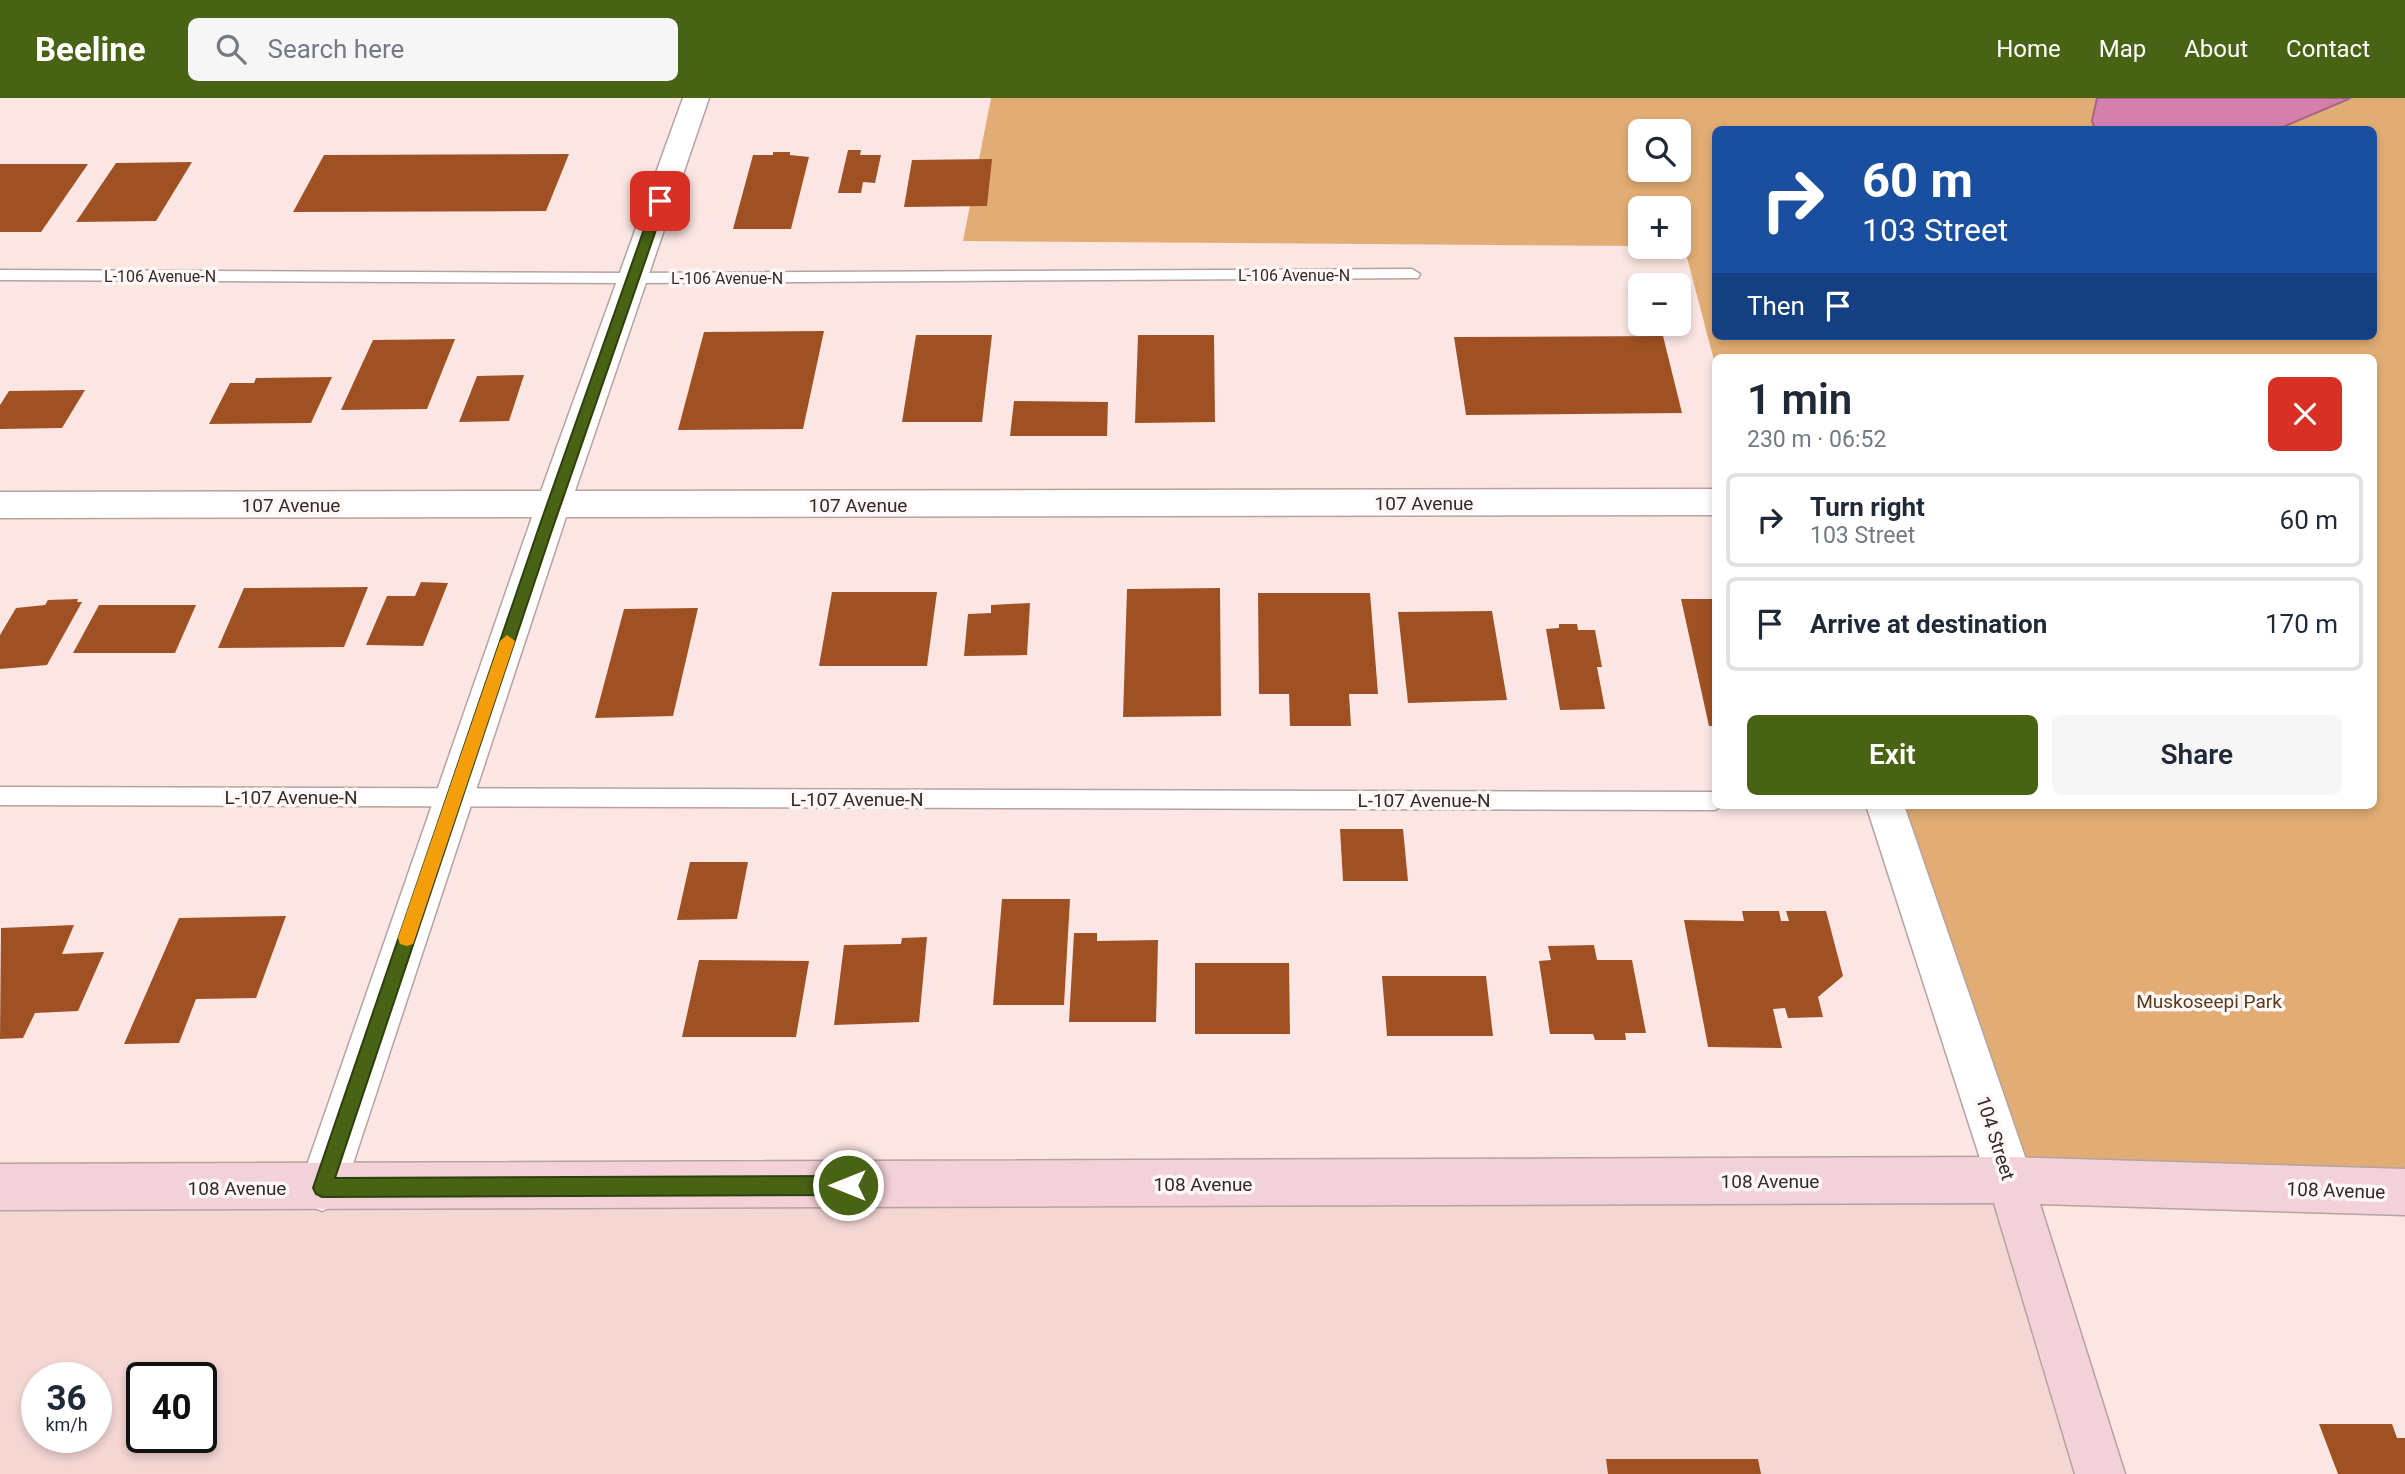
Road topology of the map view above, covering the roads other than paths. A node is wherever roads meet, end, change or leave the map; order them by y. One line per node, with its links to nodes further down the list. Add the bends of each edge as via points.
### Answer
1 (696, 98): 4 (street)
2 (1412, 274): 4 (lane, L-106 Avenue-N)
3 (0, 275): 4 (lane, L-106 Avenue-N)
4 (633, 278): 7 (street)
5 (1712, 502): 7 (street, 107 Avenue)
6 (0, 505): 7 (street, 107 Avenue)
7 (553, 506): 9 (street)
8 (0, 796): 9 (lane, L-107 Avenue-N)
9 (454, 798): 10 (lane, L-107 Avenue-N); 14 (street)
10 (1712, 801)
11 (1886, 809): 12 (street, 104 Street)
12 (2010, 1180): 14 (street, 108 Avenue); 15 (street, 108 Avenue); 16 (street, 104 Street)
13 (0, 1187): 14 (street, 108 Avenue)
14 (322, 1188)
15 (2405, 1192)
16 (2100, 1474)

